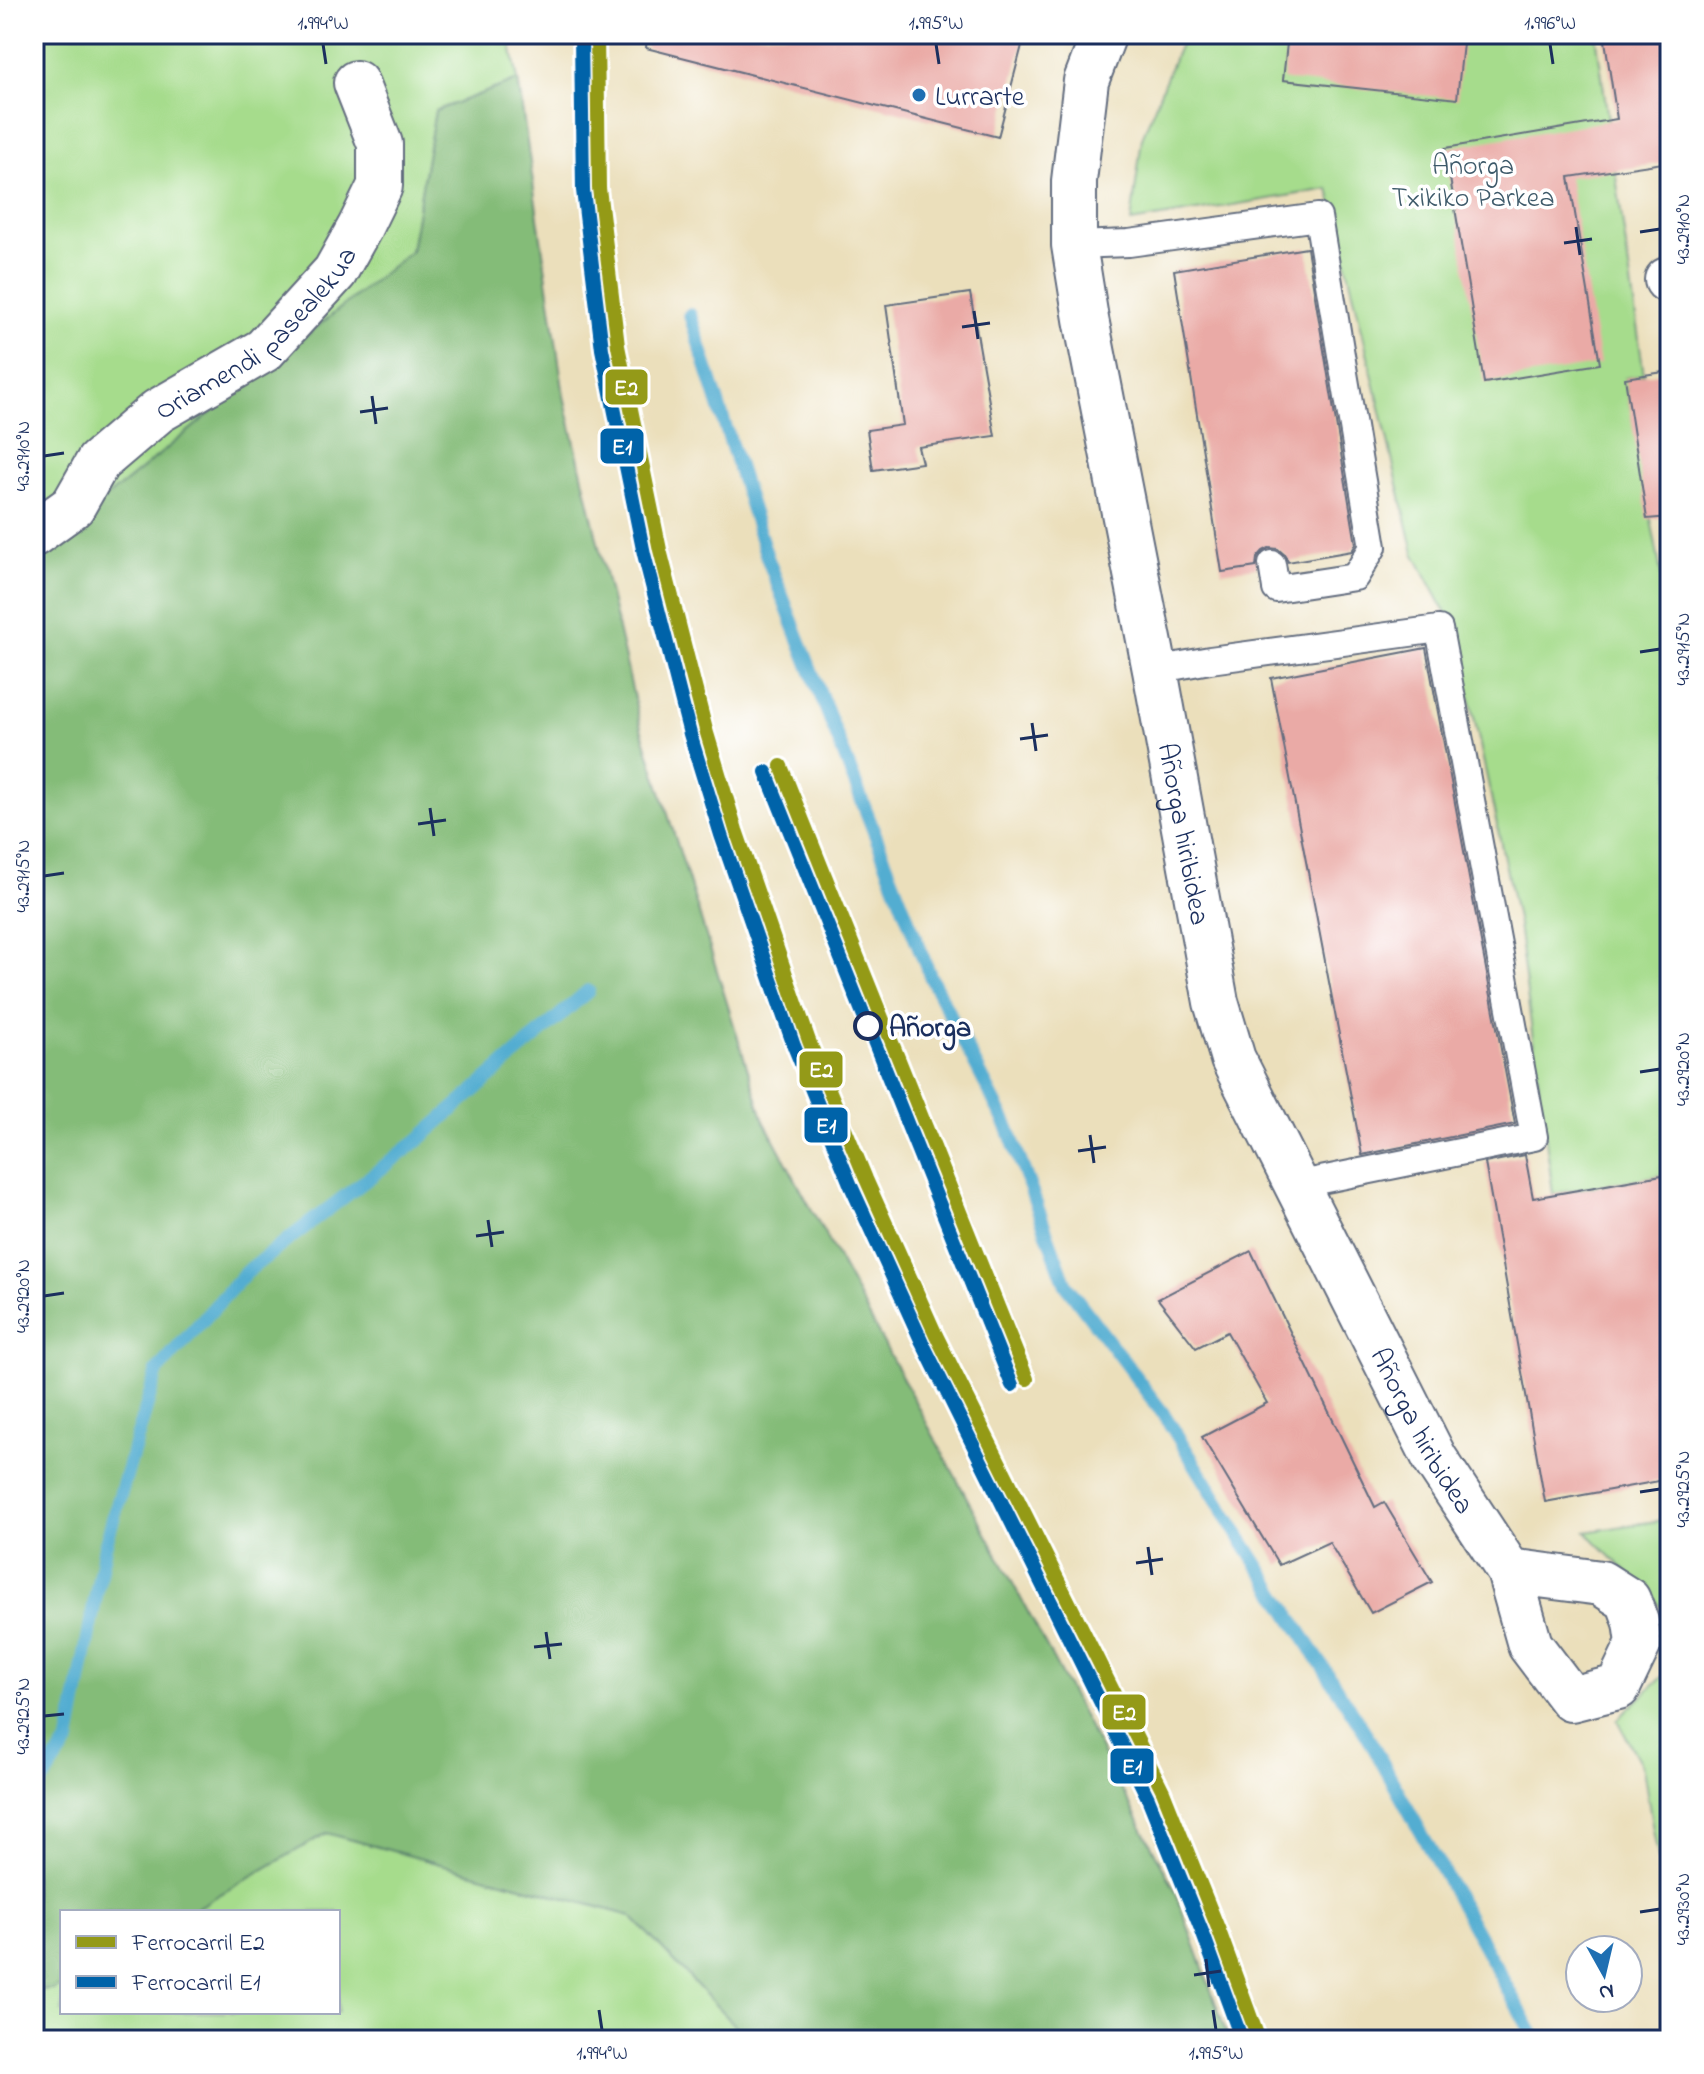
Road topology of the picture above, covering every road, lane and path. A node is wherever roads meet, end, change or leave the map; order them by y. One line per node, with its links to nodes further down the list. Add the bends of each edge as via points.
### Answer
1 (1104, 34): 3 (street, Añorga hiribidea, via 1086,81 1074,181)
2 (356, 83): 4 (street, Oriamendi pasealekua, via 380,144 380,186 335,272 264,350 158,411 98,462 73,506)
3 (1074, 245): 5 (lane, via 1129,243 1318,217 1373,547 1355,577 1276,589); 6 (street, Añorga hiribidea)
4 (34, 534)
5 (1272, 564)
6 (1155, 670): 7 (street, Añorga hiribidea, via 1216,1002 1233,1059); 7 (lane, via 1439,629 1534,1137)
7 (1296, 1185): 8 (street, Añorga hiribidea, via 1435,1459)
8 (1509, 1571): 8 (street, Añorga hiribidea, via 1601,1583 1628,1600 1639,1643 1618,1687 1571,1699 1530,1645)

